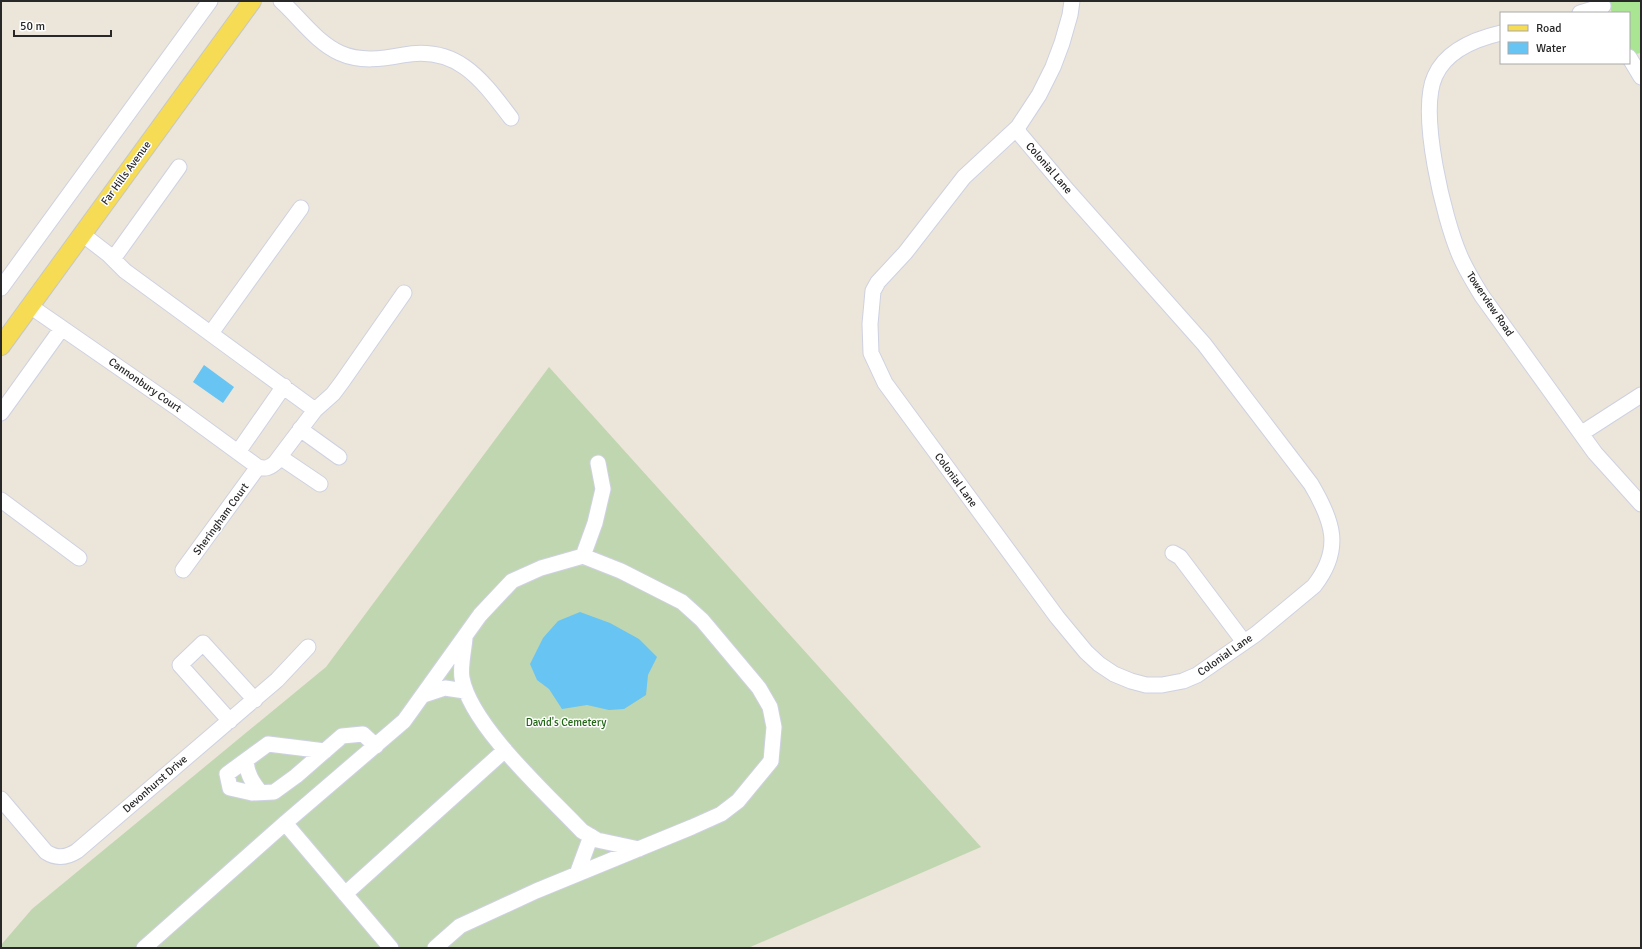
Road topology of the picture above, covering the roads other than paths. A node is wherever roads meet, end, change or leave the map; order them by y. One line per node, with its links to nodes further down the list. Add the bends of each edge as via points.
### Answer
1 (210, 1): 16 (street)
2 (281, 1): 10 (street, via 327,46 340,53 355,58 371,59 426,52 455,60 479,78)
3 (1072, 1): 11 (street, Colonial Lane, via 1062,43 1053,67)
4 (248, 3): 14 (main road, Far Hills Avenue)
5 (1603, 7): 6 (street)
6 (1584, 12)
7 (1500, 33): 27 (street, Towerview Road, via 1468,44 1454,53 1442,64 1435,76 1428,109 1440,190 1448,223 1469,275)
8 (1630, 59): 9 (street)
9 (1641, 77)
10 (511, 118)
11 (1018, 127): 41 (street, Colonial Lane, via 1019,133 1068,191 1204,344 1311,484 1330,521 1332,548 1322,576 1314,586); 41 (street, Colonial Lane, via 964,177 872,291 870,324 871,353 874,362 885,383 1012,557 1057,617 1099,664 1131,681 1146,685 1162,685 1197,675)
12 (179, 167): 15 (street)
13 (301, 208): 20 (street)
14 (82, 234): 15 (street); 18 (main road, Far Hills Avenue)
15 (113, 259): 20 (street)
16 (1, 288)
17 (404, 293): 24 (street, via 333,394)
18 (30, 306): 19 (street, Cannonbury Court); 21 (main road, Far Hills Avenue)
19 (62, 328): 25 (street); 28 (street, Cannonbury Court)
20 (211, 333): 22 (street)
21 (1, 346)
22 (284, 386): 24 (street); 28 (street)
23 (1641, 395): 27 (street)
24 (315, 410): 26 (street)
25 (1, 413)
26 (300, 429): 29 (street); 30 (street)
27 (1582, 433): 35 (street, Towerview Road, via 1595,453)
28 (238, 452): 32 (street, Cannonbury Court)
29 (280, 457): 32 (street, via 270,467); 33 (street)
30 (339, 457)
31 (598, 463): 37 (street, via 603,489 595,524)
32 (258, 467): 39 (street, Sheringham Court)
33 (320, 484)
34 (1, 500): 38 (street)
35 (1641, 504)
36 (1173, 553): 41 (street, via 1180,557)
37 (583, 556): 40 (street, via 541,568 512,581 480,615); 55 (street, via 621,571 682,602 702,620 759,688 770,707 774,727 771,761 738,801 720,814)
38 (79, 558)
39 (183, 570)
40 (465, 638): 43 (street, via 461,676); 44 (street)
41 (1244, 642)
42 (308, 647): 45 (street, Devonhurst Drive)
43 (465, 692): 44 (street, via 445,688); 48 (street)
44 (424, 695): 47 (street, via 404,721)
45 (255, 700): 46 (street, Devonhurst Drive); 46 (street, via 203,643 180,665)
46 (230, 721): 52 (street, Devonhurst Drive, via 69,856 61,858 46,852)
47 (376, 746): 49 (street, via 363,734 342,736); 53 (street)
48 (505, 750): 54 (street, via 582,830); 57 (street)
49 (325, 751): 50 (street, via 268,744); 51 (street, via 274,792)
50 (246, 760): 51 (street, via 250,780); 51 (street, via 228,774 230,788)
51 (261, 793)
52 (1, 799)
53 (285, 823): 57 (street); 58 (street)
54 (591, 836): 55 (street, via 597,840); 56 (street)
55 (639, 849): 56 (street)
56 (578, 874): 60 (street, via 460,926)
57 (345, 894): 59 (street)
58 (144, 948)
59 (391, 948)
60 (435, 948)

